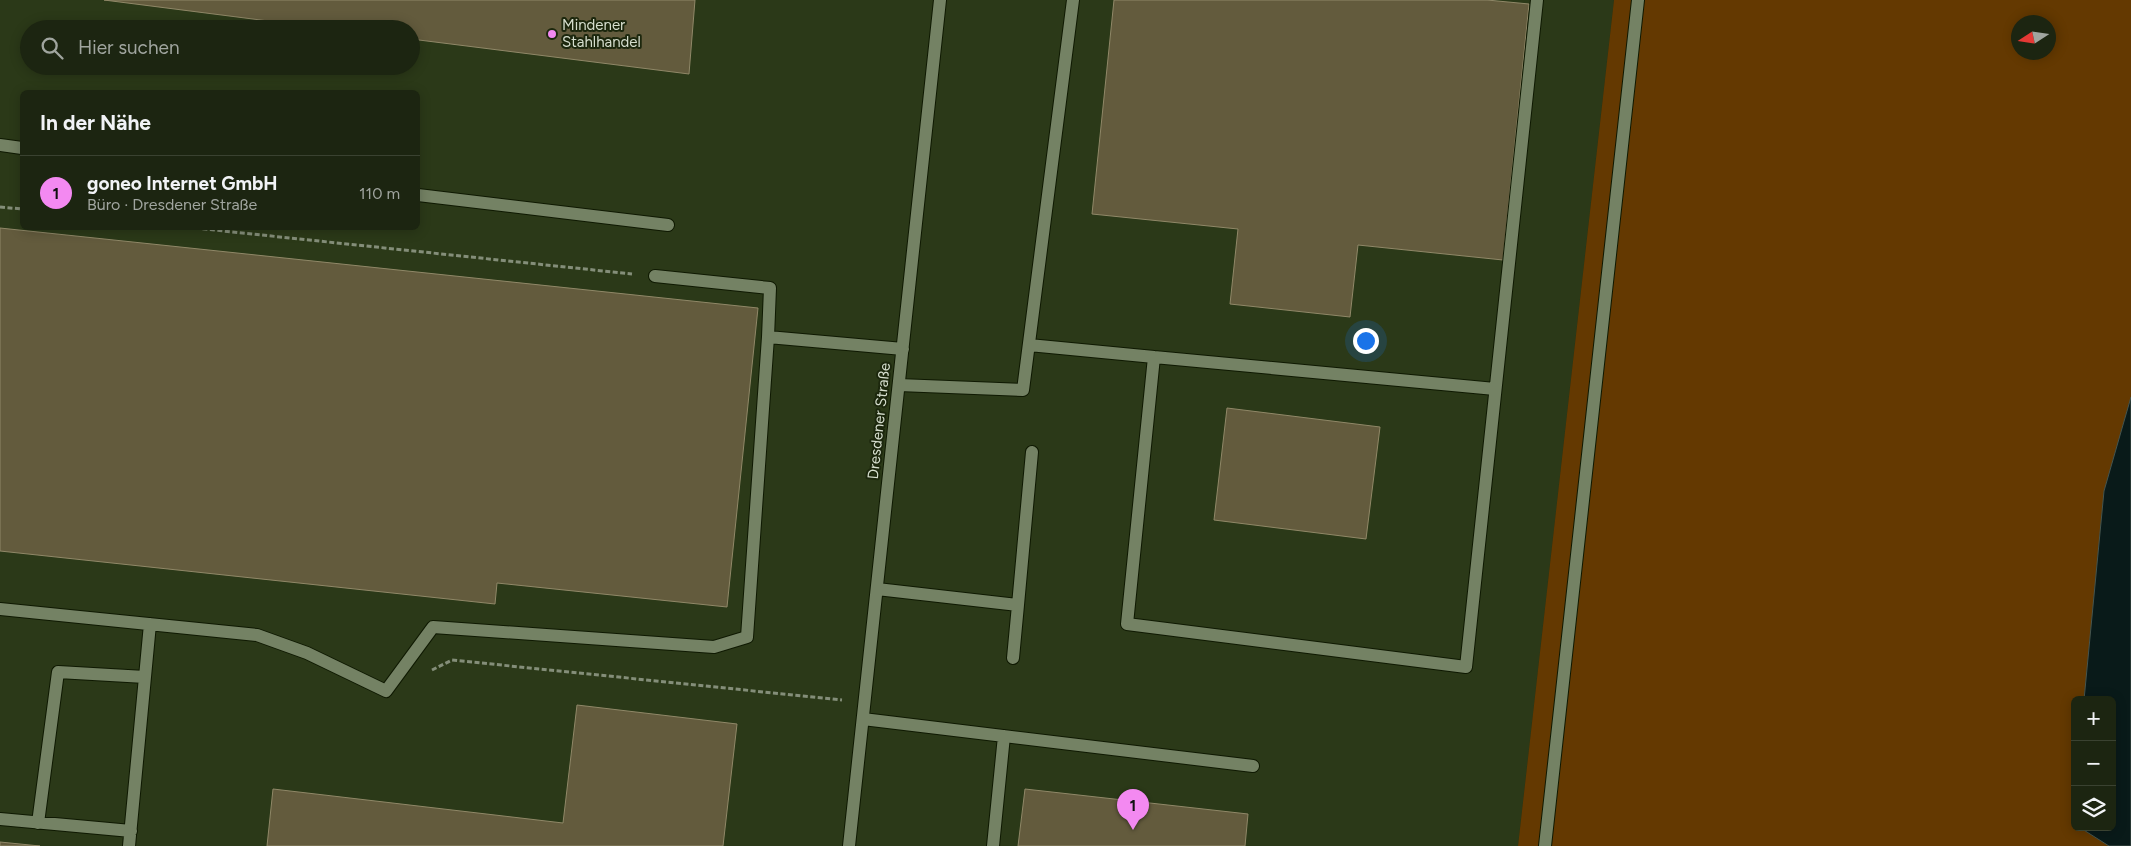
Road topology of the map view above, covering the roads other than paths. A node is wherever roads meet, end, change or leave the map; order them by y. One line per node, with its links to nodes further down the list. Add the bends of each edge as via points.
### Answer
1 (940, 0): 12 (street, Dresdener Straße)
2 (1073, 0): 11 (street)
3 (1537, 0): 15 (street)
4 (1638, 0): 32 (street)
5 (0, 145): 6 (street)
6 (20, 148)
7 (420, 195): 8 (street)
8 (668, 225)
9 (655, 276): 10 (street, via 770,288)
10 (768, 337): 12 (street); 20 (street, via 746,637 714,647 433,626 386,692 307,653 257,635)
11 (1029, 345): 13 (street); 14 (street, via 1023,390)
12 (903, 349): 14 (street, Dresdener Straße)
13 (1154, 357): 15 (street); 15 (street, via 1127,624 1466,667)
14 (899, 385): 17 (street, Dresdener Straße)
15 (1495, 389)
16 (1032, 452): 18 (street)
17 (877, 590): 18 (street); 23 (street, Dresdener Straße)
18 (1018, 605): 21 (street)
19 (1, 610): 20 (street)
20 (150, 624): 22 (street)
21 (1013, 658)
22 (145, 677): 27 (street, via 58,672); 28 (street)
23 (863, 719): 24 (street); 30 (street, Dresdener Straße)
24 (1004, 736): 25 (street); 31 (street)
25 (1253, 766)
26 (0, 819): 27 (street)
27 (38, 823): 28 (street)
28 (130, 831): 29 (street)
29 (129, 846)
30 (849, 846)
31 (993, 846)
32 (1545, 846)

